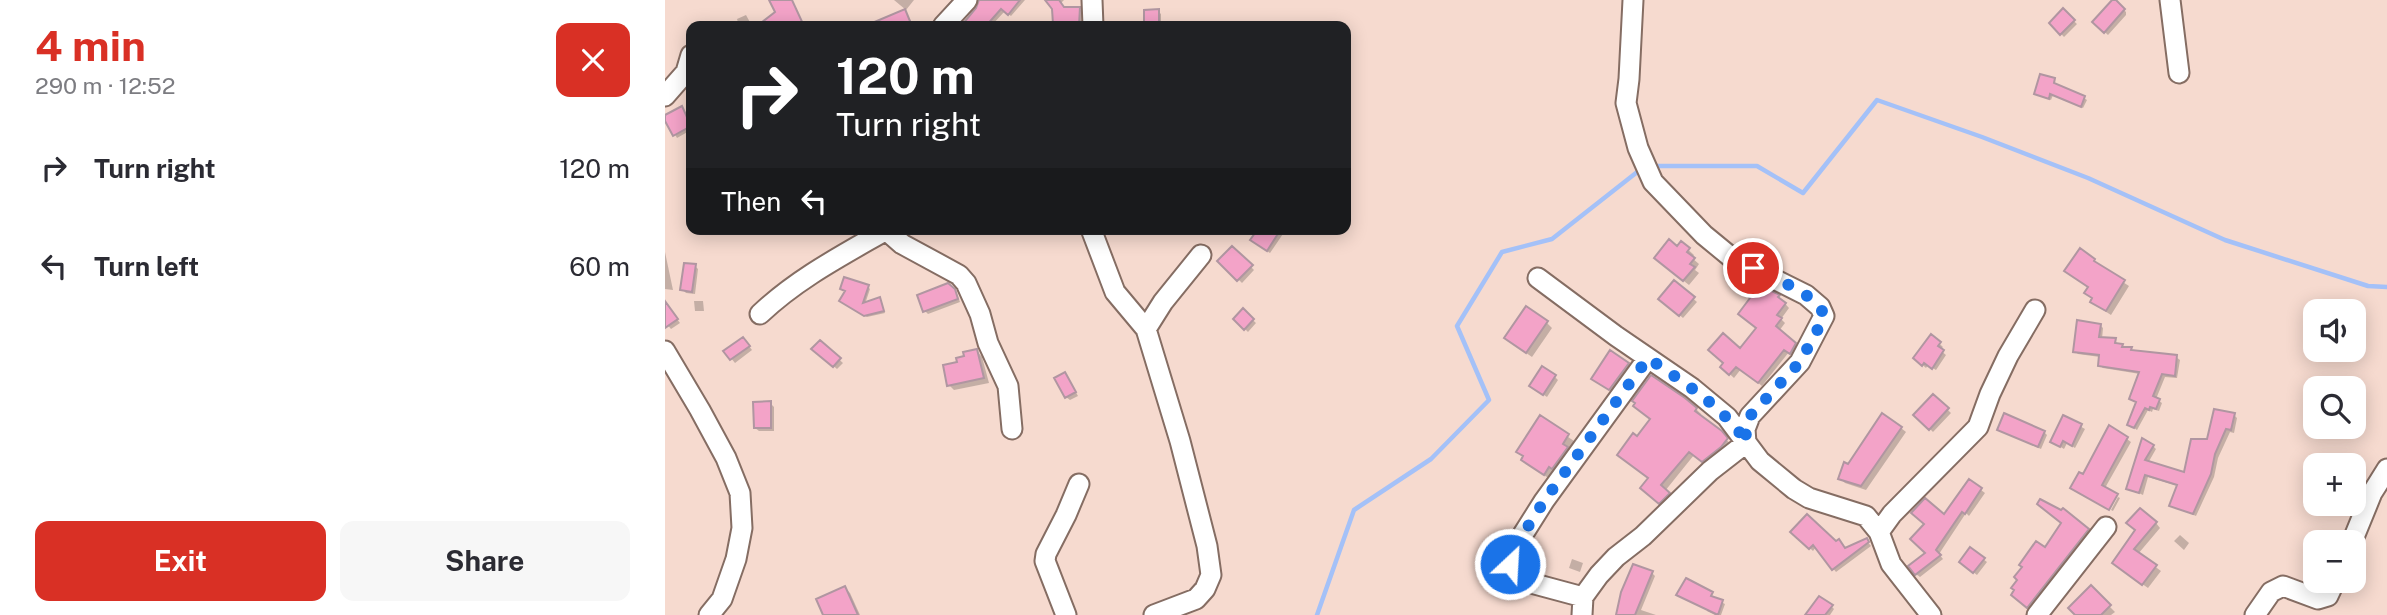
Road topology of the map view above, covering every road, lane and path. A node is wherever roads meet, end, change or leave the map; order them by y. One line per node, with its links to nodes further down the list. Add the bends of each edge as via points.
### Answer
1 (967, 0): 5 (street)
2 (1092, 0): 6 (street)
3 (1633, 0): 21 (street, via 1626,103 1653,182 1732,258 1806,295 1825,316 1800,362 1750,416 1745,429)
4 (2170, 0): 8 (street)
5 (948, 21)
6 (1094, 21)
7 (686, 72): 9 (street)
8 (2179, 73)
9 (665, 96)
10 (878, 235): 16 (street, via 817,269)
11 (892, 235): 20 (street, via 966,283 1008,386)
12 (1093, 235): 17 (street, via 1115,292)
13 (1201, 255): 17 (street)
14 (1538, 278): 19 (street)
15 (2035, 310): 26 (street, via 2008,356 1978,427)
16 (760, 314)
17 (1146, 329): 31 (street, via 1184,454 1211,575 1196,598)
18 (665, 351): 29 (street, via 701,410 740,494 742,528 736,559 722,599)
19 (1648, 358): 21 (street, via 1727,417); 28 (street, via 1544,501 1515,547 1510,564 1515,579)
20 (1013, 429)
21 (1747, 443): 26 (street, via 1760,461 1794,489 1865,516); 28 (street, via 1616,557 1599,575)
22 (2387, 468): 25 (street)
23 (1079, 484): 30 (street, via 1045,561)
24 (2106, 527): 33 (street)
25 (2357, 530)
26 (1879, 532): 32 (street, via 1891,564)
27 (2330, 593): 34 (street, via 2318,599 2283,586 2271,592)
28 (1582, 606)
29 (709, 615)
30 (1066, 615)
31 (1154, 615)
32 (1931, 615)
33 (2037, 615)
34 (2255, 615)

